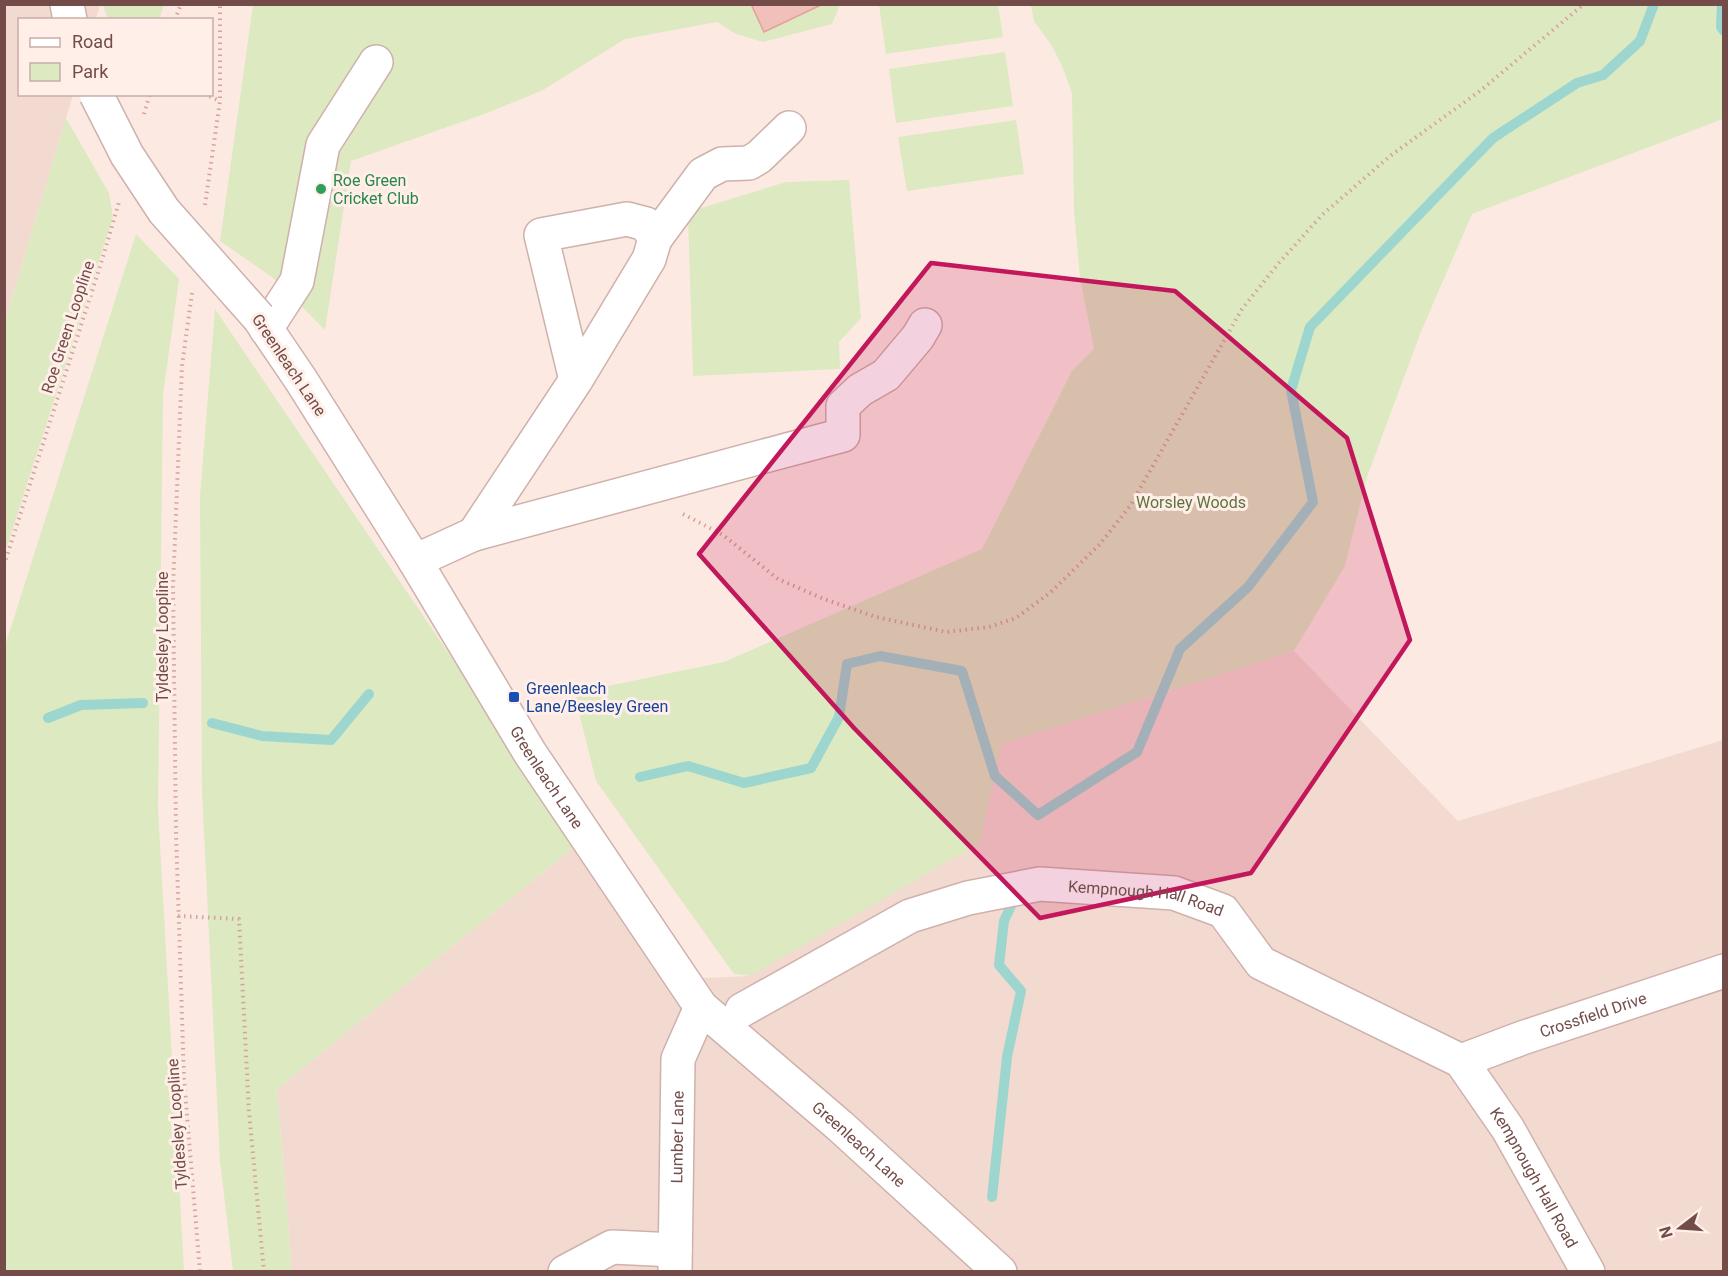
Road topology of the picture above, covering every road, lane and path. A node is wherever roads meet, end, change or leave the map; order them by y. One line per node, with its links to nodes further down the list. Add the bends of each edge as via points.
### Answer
1 (220, 4): 7 (path)
2 (1584, 4): 17 (path, via 1480,91 1390,156 1322,215 1242,309 1130,506 1100,544 1051,592 1016,618 989,627 946,632 876,617 778,579 723,535)
3 (376, 62): 14 (street, via 323,145 297,281)
4 (97, 96): 14 (street, Greenleach Lane, bridge, via 127,155 164,211)
5 (149, 96): 8 (path)
6 (209, 96): 7 (path)
7 (220, 101): 11 (path)
8 (143, 116)
9 (789, 128): 12 (street, via 749,163 722,164 703,174)
10 (122, 192): 20 (path, Roe Green Loopline)
11 (203, 216)
12 (656, 239): 16 (street, via 649,259); 16 (street, via 646,224 627,219 541,235)
13 (194, 285): 21 (path, Tyldesley Loopline, via 182,366 173,587)
14 (262, 324): 19 (street, Greenleach Lane)
15 (925, 325): 17 (street, via 886,375 860,390 843,406 843,435)
16 (576, 380): 18 (street)
17 (637, 489): 18 (street)
18 (474, 534): 19 (street)
19 (415, 561): 23 (street, Greenleach Lane, via 531,753)
20 (4, 565)
21 (178, 916): 27 (path, Tyldesley Loopline, via 184,1079); 28 (path, via 239,919 249,1112)
22 (1724, 971): 25 (street, Crossfield Drive)
23 (701, 1007): 26 (street, Lumber Lane, via 678,1059); 30 (street, Greenleach Lane, via 840,1126)
24 (742, 1010): 25 (street, Kempnough Hall Road, via 910,916 968,898 1040,884 1110,888 1174,893 1223,911 1261,963)
25 (1461, 1061): 31 (street, Kempnough Hall Road, via 1508,1129)
26 (675, 1261): 29 (street, via 612,1247)
27 (200, 1272)
28 (264, 1272)
29 (565, 1272)
30 (1000, 1272)
31 (1588, 1272)

